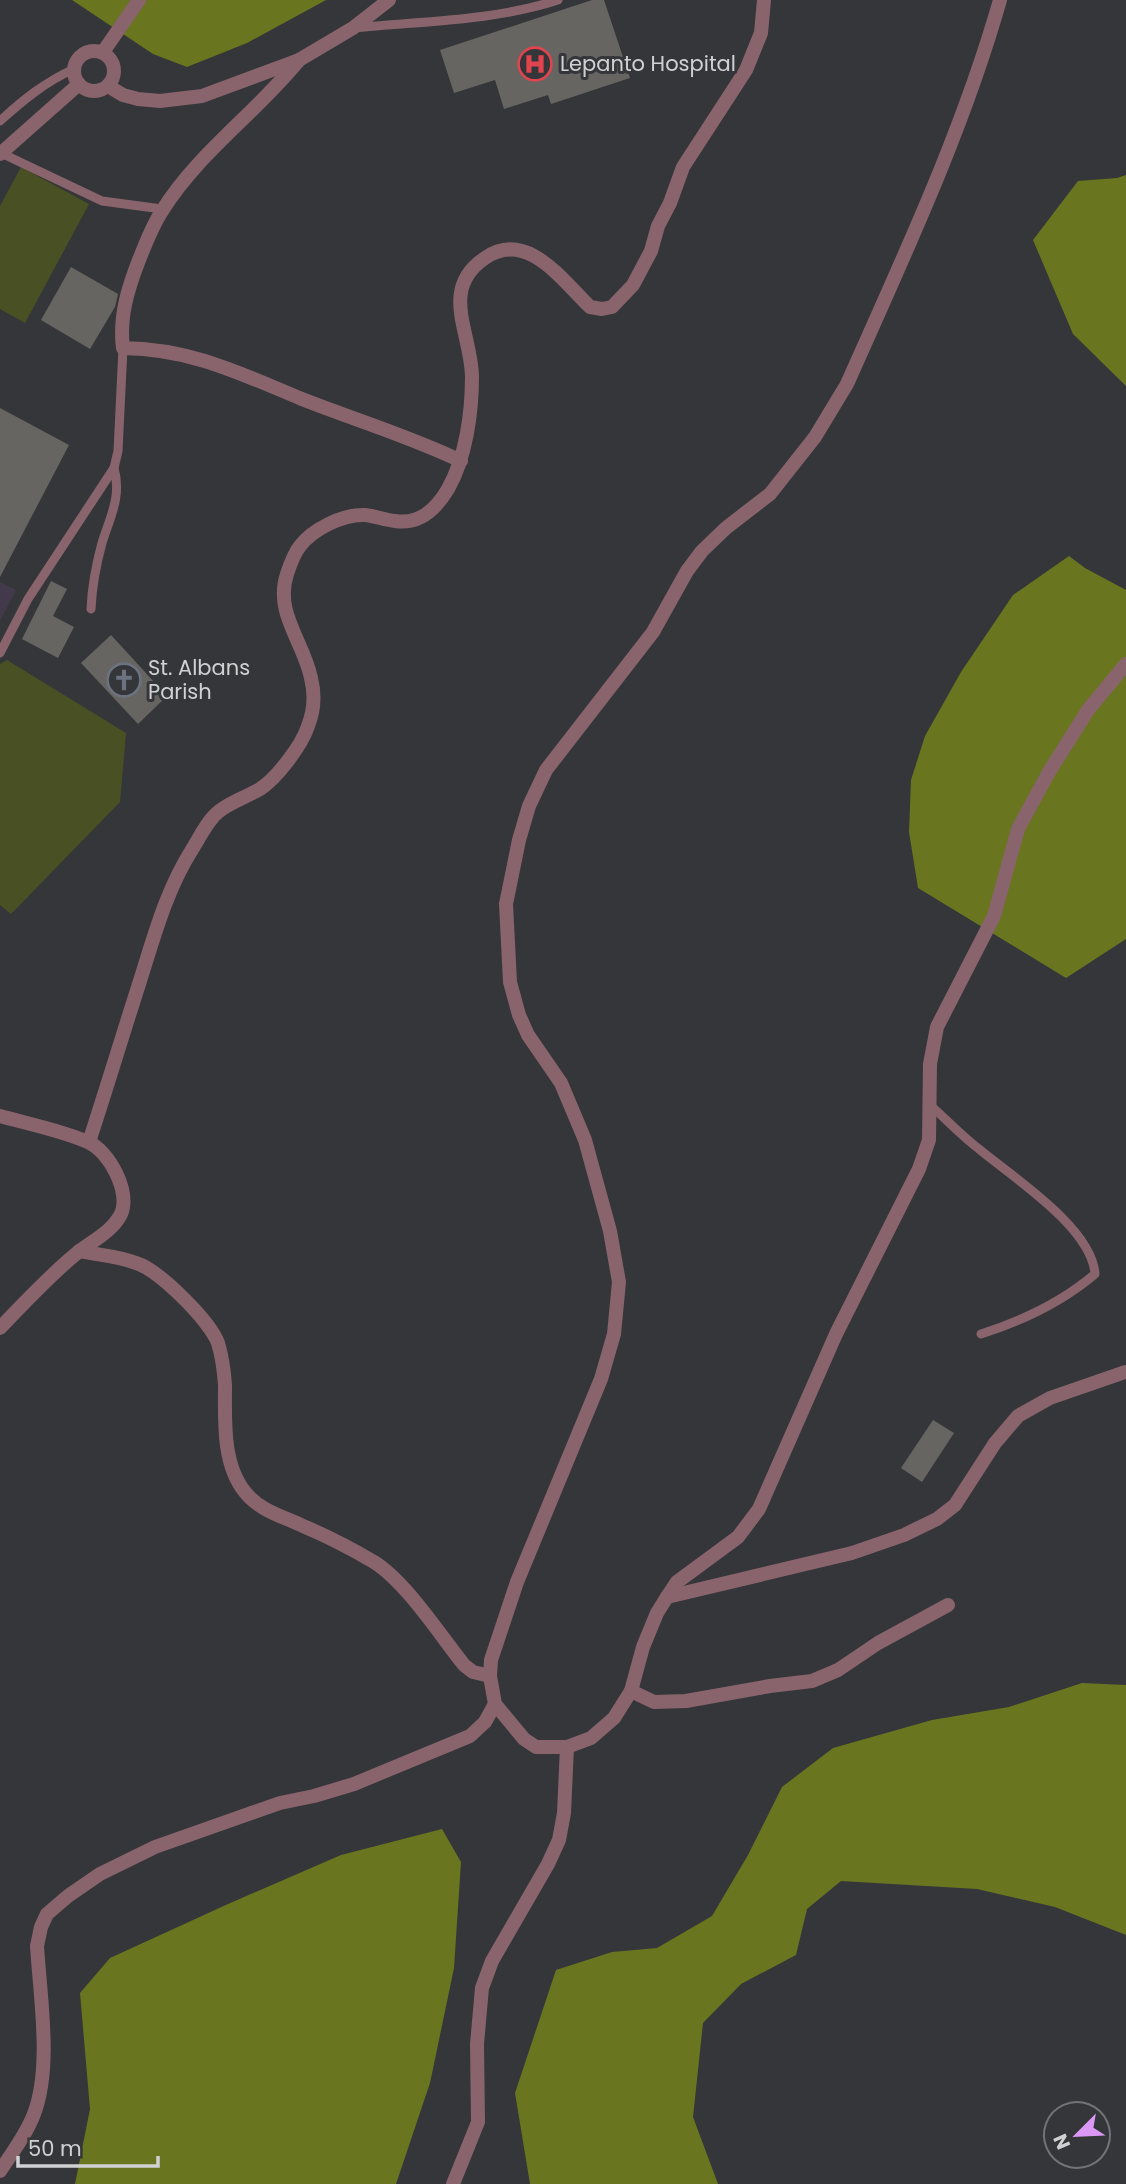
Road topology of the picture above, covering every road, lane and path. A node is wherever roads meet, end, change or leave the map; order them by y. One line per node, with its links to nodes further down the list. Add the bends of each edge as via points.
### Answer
1 (139, 0): 7 (street)
2 (389, 0): 6 (street)
3 (558, 0): 6 (lane, via 471,17)
4 (764, 0): 16 (street, via 761,33 746,70 683,167 633,285 612,307 590,307 535,255 518,248 487,256 469,271 460,297 472,373)
5 (1000, 0): 30 (street, via 925,208 836,405 770,494 702,551 653,632 546,770 525,817 506,904 510,982 528,1035 561,1083 585,1140 619,1282 614,1334 601,1379 517,1582)
6 (353, 28): 8 (street)
7 (103, 52): 9 (street, via 88,51); 11 (street, via 114,64)
8 (299, 60): 11 (street, via 202,96 138,99); 14 (street, via 255,110 212,148)
9 (74, 69): 10 (street); 12 (lane, via 29,95)
10 (79, 84): 11 (street, via 93,91); 13 (street)
11 (108, 86)
12 (0, 121)
13 (0, 154): 14 (lane, via 102,201)
14 (162, 209): 15 (street, via 129,284 121,330)
15 (123, 348): 16 (street, via 181,354 240,371); 17 (lane)
16 (461, 461): 23 (street, via 448,490 434,509 419,519 408,523 349,516 313,534 299,547 283,587 292,632 311,675 314,696 308,727 283,766 262,788 214,815 168,892)
17 (114, 468): 18 (lane, via 118,493 102,542); 19 (lane, via 28,599)
18 (91, 609)
19 (0, 653)
20 (1126, 664): 21 (street, via 1088,710 1018,829 994,916 937,1027 930,1064)
21 (930, 1105): 26 (lane, via 1061,1216 1094,1262 1095,1274 1077,1289 1015,1323); 28 (street, via 929,1139 919,1170 836,1334 759,1509 738,1537 677,1582)
22 (0, 1116): 23 (street)
23 (89, 1142): 24 (street, via 111,1162 124,1197 113,1226)
24 (79, 1251): 25 (street); 30 (street, via 136,1263 161,1276 210,1329 225,1382 224,1432 232,1465 250,1498 376,1563 398,1582 464,1665)
25 (0, 1328)
26 (981, 1334)
27 (1125, 1372): 28 (street, via 1050,1398 1018,1416 955,1505 937,1519 852,1553)
28 (667, 1597): 31 (street, via 643,1647)
29 (948, 1605): 31 (street, via 812,1681 686,1702 654,1702)
30 (489, 1676): 32 (street)
31 (631, 1691): 33 (street, via 614,1718 592,1738)
32 (495, 1704): 33 (street, via 536,1747); 34 (street, via 470,1736 354,1784 280,1802 155,1847 100,1874 47,1914 37,1946 44,2068 34,2114)
33 (567, 1747): 35 (street, via 559,1840 492,1961 482,1988 478,2122)
34 (0, 2171)
35 (453, 2184)

